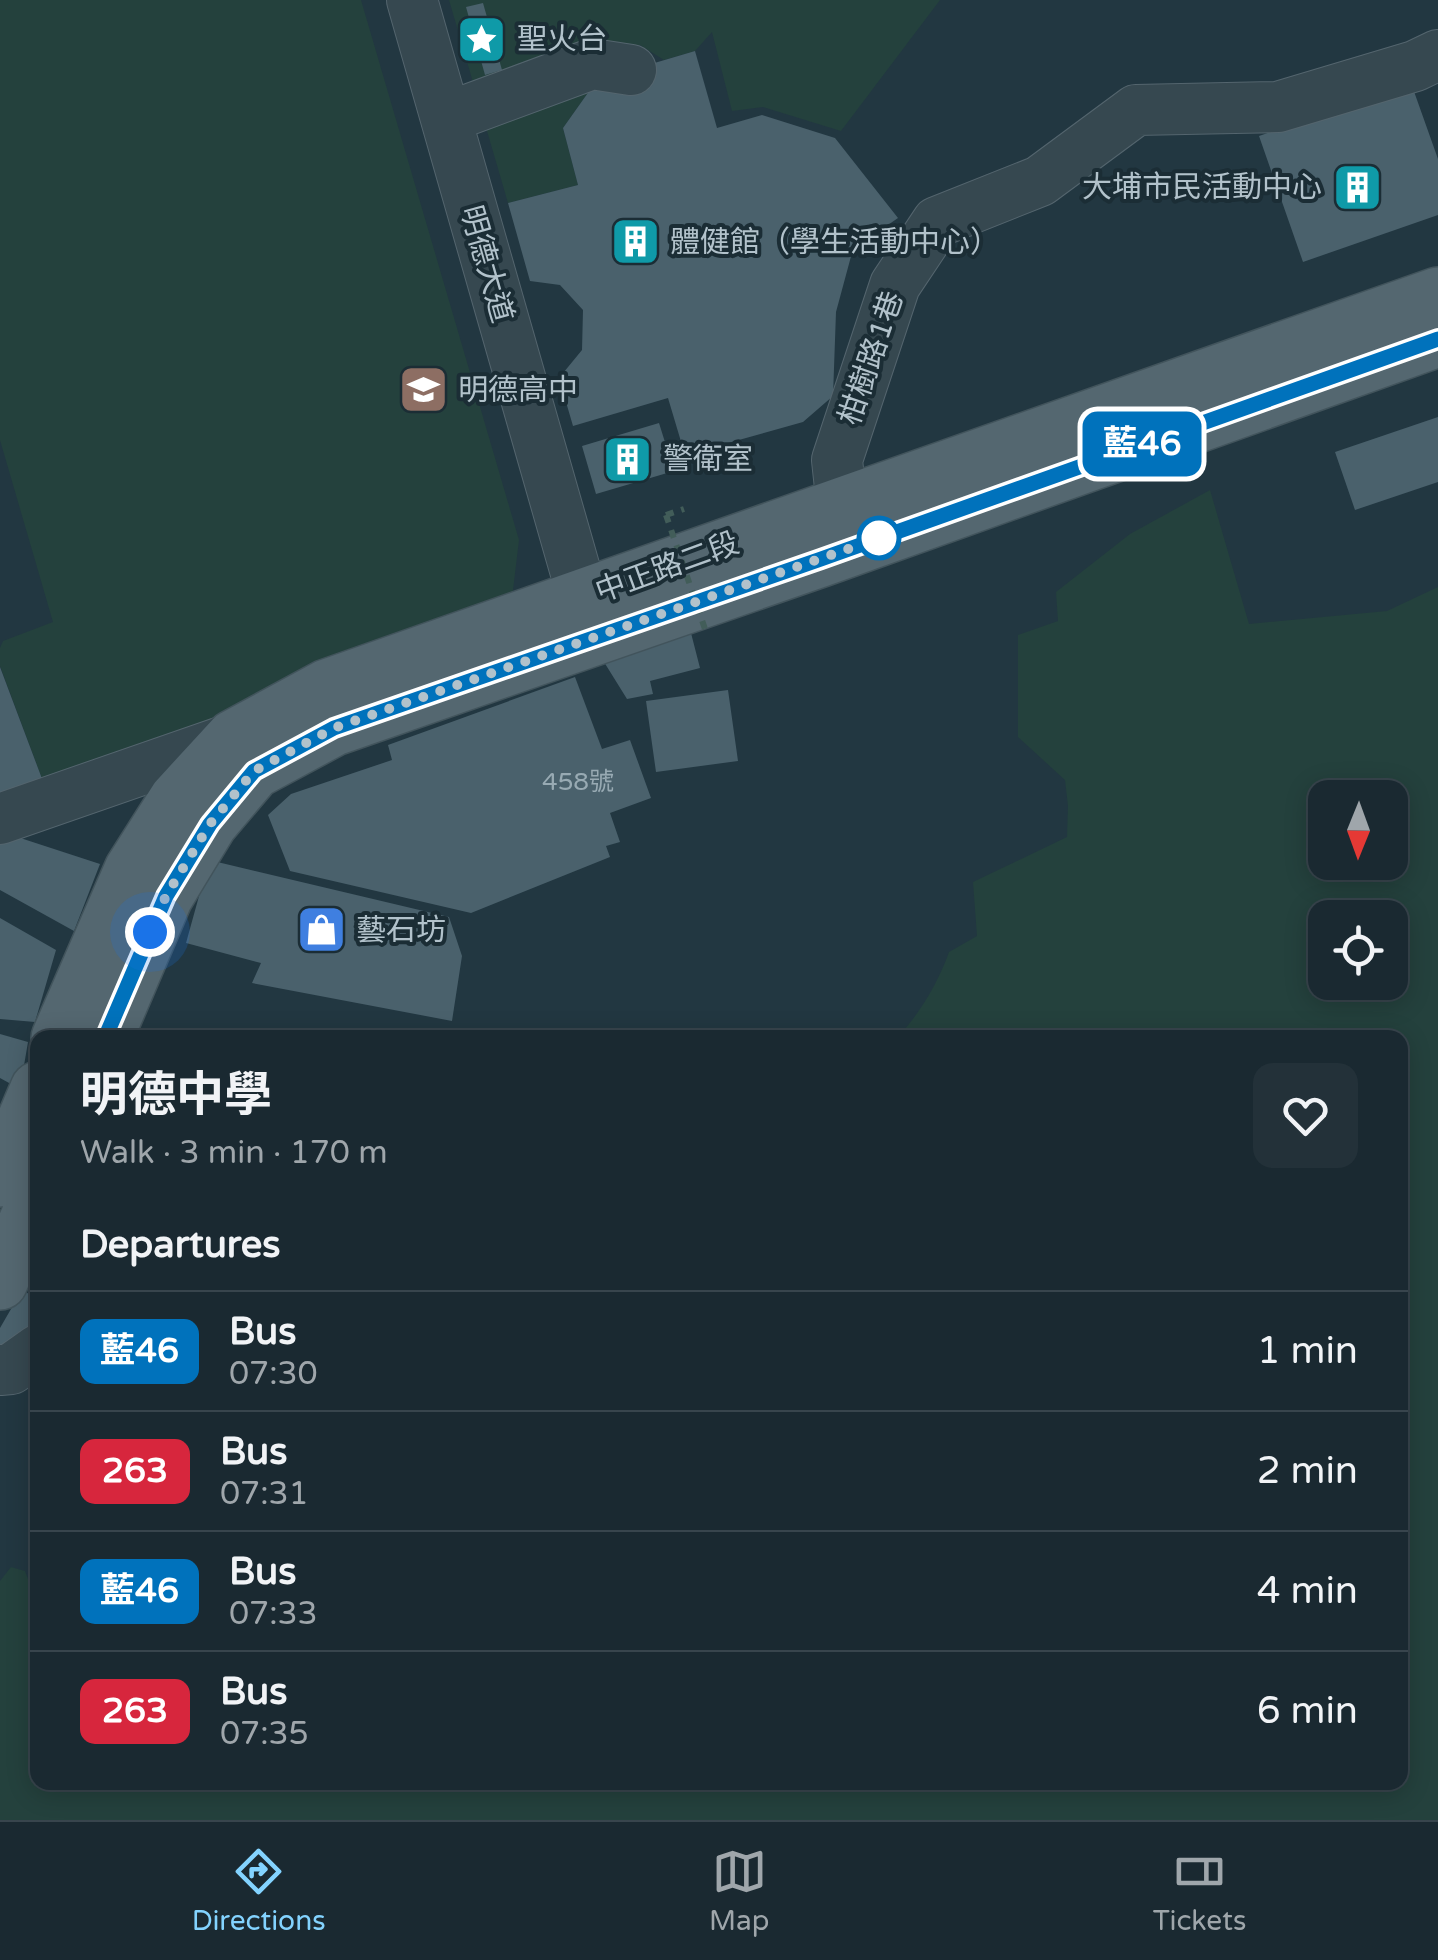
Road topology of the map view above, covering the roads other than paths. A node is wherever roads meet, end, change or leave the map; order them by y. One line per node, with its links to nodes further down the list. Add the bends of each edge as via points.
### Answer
1 (412, 0): 4 (street, 明德大道)
2 (1438, 55): 8 (street, 柑樹路1巷, via 1278,108 1136,110 1040,181 937,222 895,284 836,460)
3 (631, 70): 4 (street, via 592,64)
4 (446, 118): 9 (street, 明德大道)
5 (1438, 295): 7 (main road, 中正路二段)
6 (1438, 339): 7 (main road, 中正路二段)
7 (1358, 345): 8 (main road, 中正路二段); 9 (main road, 中正路二段, via 821,559)
8 (842, 506): 9 (main road, 中正路二段)
9 (589, 616): 10 (main road, 中正路二段, via 327,688)
10 (244, 754): 11 (street); 12 (main road, 中正路二段, via 177,799 132,870); 13 (main road, 中正路二段, via 166,896)
11 (0, 819)
12 (62, 1030)
13 (109, 1030)
14 (30, 1108): 15 (main road)
15 (0, 1179)
16 (30, 1213): 17 (main road)
17 (0, 1282)
18 (30, 1356): 19 (street)
19 (0, 1370)

